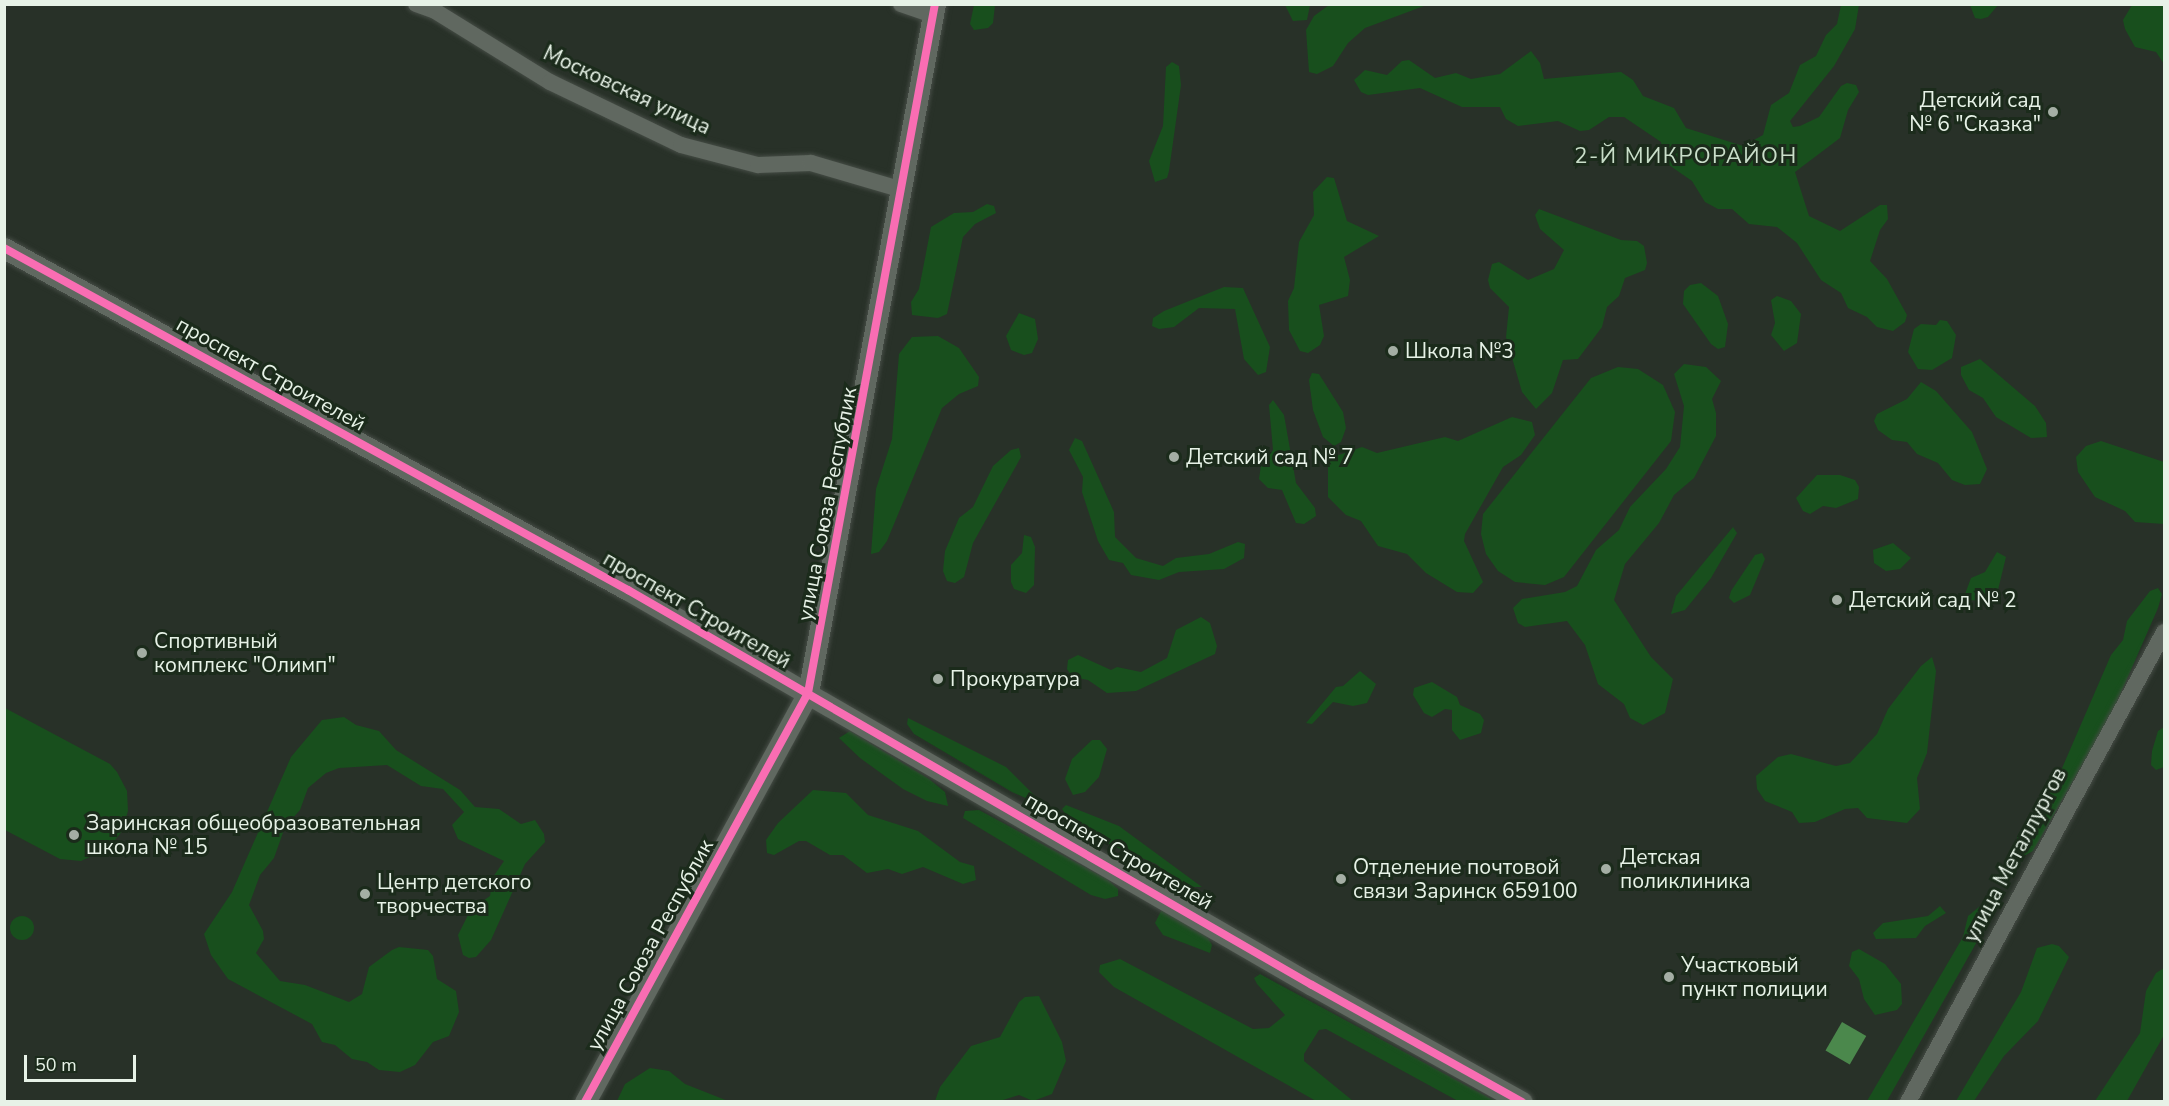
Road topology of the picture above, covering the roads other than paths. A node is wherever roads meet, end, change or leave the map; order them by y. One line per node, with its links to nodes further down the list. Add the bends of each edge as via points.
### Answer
1 (416, 4): 4 (street, Московская улица, via 435,11 550,82 681,145 758,165 811,164)
2 (901, 4): 3 (street)
3 (934, 10): 4 (street, улица Союза Республик)
4 (903, 190): 7 (street, улица Союза Республик)
5 (4, 248): 7 (street, проспект Строителей)
6 (2164, 632): 10 (street, улица Металлургов)
7 (808, 693): 8 (street, улица Союза Республик); 9 (street, проспект Строителей, via 1312,985)
8 (585, 1101)
9 (1522, 1101)
10 (1908, 1101)

